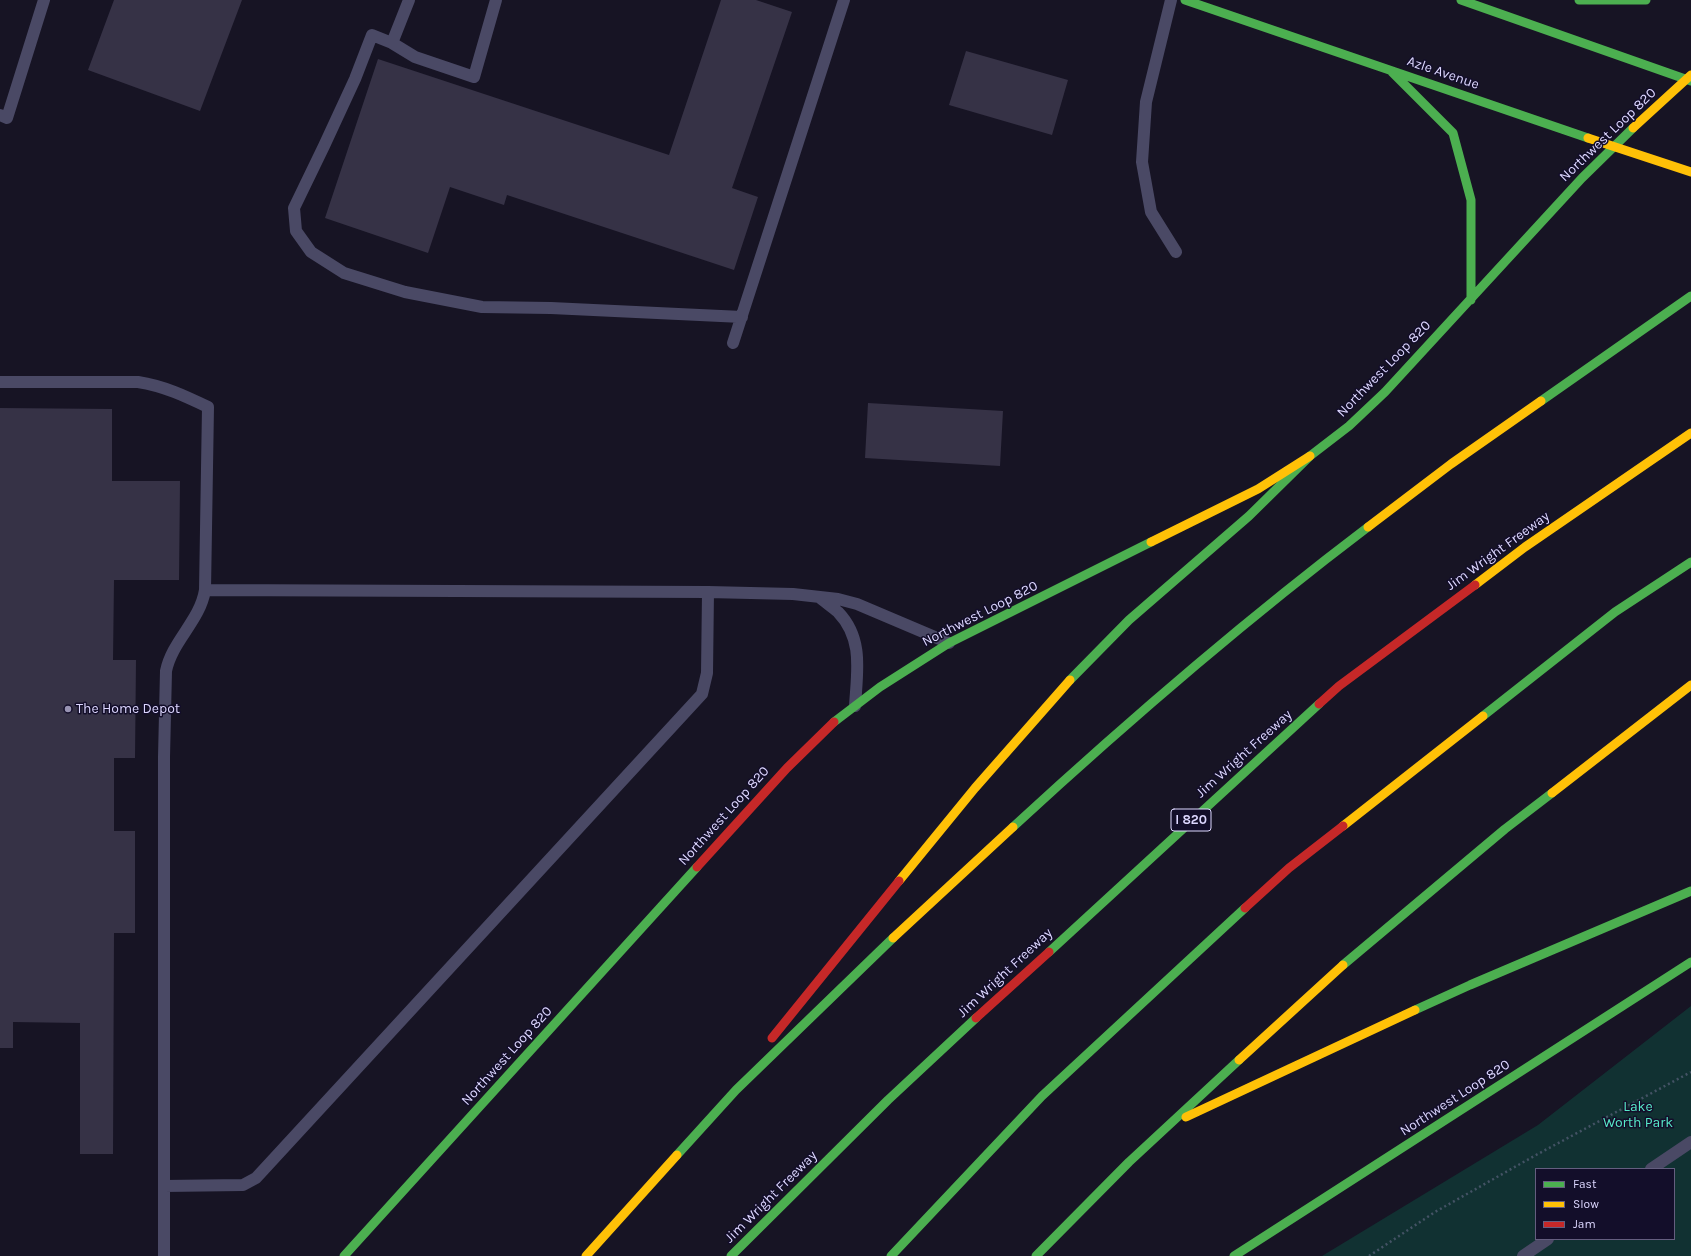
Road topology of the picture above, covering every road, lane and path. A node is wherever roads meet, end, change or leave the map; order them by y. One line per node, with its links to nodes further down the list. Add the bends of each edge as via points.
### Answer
1 (44, 0): 13 (lane, via 7,118)
2 (409, 0): 10 (lane)
3 (496, 0): 10 (lane, via 474,77 415,57)
4 (844, 0): 19 (lane)
5 (1170, 0): 16 (lane, via 1146,102 1142,162 1152,212)
6 (1185, 0): 11 (main road, Azle Avenue)
7 (1461, 0): 12 (main road)
8 (1579, 0): 9 (main road)
9 (1646, 0)
10 (392, 43): 19 (lane, via 372,35 327,140 294,208 296,231 311,252 344,273 405,292 482,307)
11 (1388, 68): 14 (main road, Azle Avenue); 18 (main road, via 1453,133 1471,200)
12 (1689, 78): 14 (main road, Northwest Loop 820)
13 (0, 115)
14 (1612, 147): 15 (main road, Azle Avenue); 18 (main road, Northwest Loop 820)
15 (1691, 172)
16 (1176, 252)
17 (1691, 296): 34 (main road, via 1451,464 1315,567 1212,650 1112,736 923,909)
18 (1471, 300): 23 (main road, Northwest Loop 820, via 1386,392 1349,426)
19 (742, 317): 20 (lane)
20 (733, 343)
21 (0, 382): 25 (lane, via 138,382 174,391 208,407)
22 (1691, 433): 43 (main road, Jim Wright Freeway / I 820, via 1525,547 1339,686 888,1100)
23 (1310, 456): 28 (main road, Northwest Loop 820, via 1258,489); 34 (main road, via 1249,516 1129,620 1079,670 1003,754 766,1046)
24 (1691, 562): 44 (main road, via 1615,612 1290,868 1042,1096)
25 (205, 590): 26 (lane); 38 (lane, via 200,611 174,648 166,671)
26 (708, 592): 27 (lane); 38 (lane, via 707,673 702,694 486,930 256,1178 243,1185)
27 (818, 596): 28 (lane, via 857,604); 30 (lane, via 846,622 853,635 858,663)
28 (949, 643): 30 (main road, Northwest Loop 820, via 903,671)
29 (1691, 686): 35 (main road, via 1505,829 1388,926 1292,1010)
30 (855, 706): 41 (main road, Northwest Loop 820, via 826,730 788,768)
31 (1691, 891): 35 (main road, via 1470,985)
32 (1691, 962): 46 (main road, Northwest Loop 820)
33 (1691, 1072): 47 (path, via 1435,1212)
34 (736, 1090): 42 (main road)
35 (1169, 1125): 45 (main road)
36 (1691, 1142): 37 (lane)
37 (1652, 1168)
38 (164, 1186): 40 (lane)
39 (1547, 1240): 48 (lane)
40 (164, 1256)
41 (344, 1256)
42 (586, 1256)
43 (731, 1256)
44 (891, 1256)
45 (1036, 1256)
46 (1234, 1256)
47 (1369, 1256)
48 (1523, 1256)

